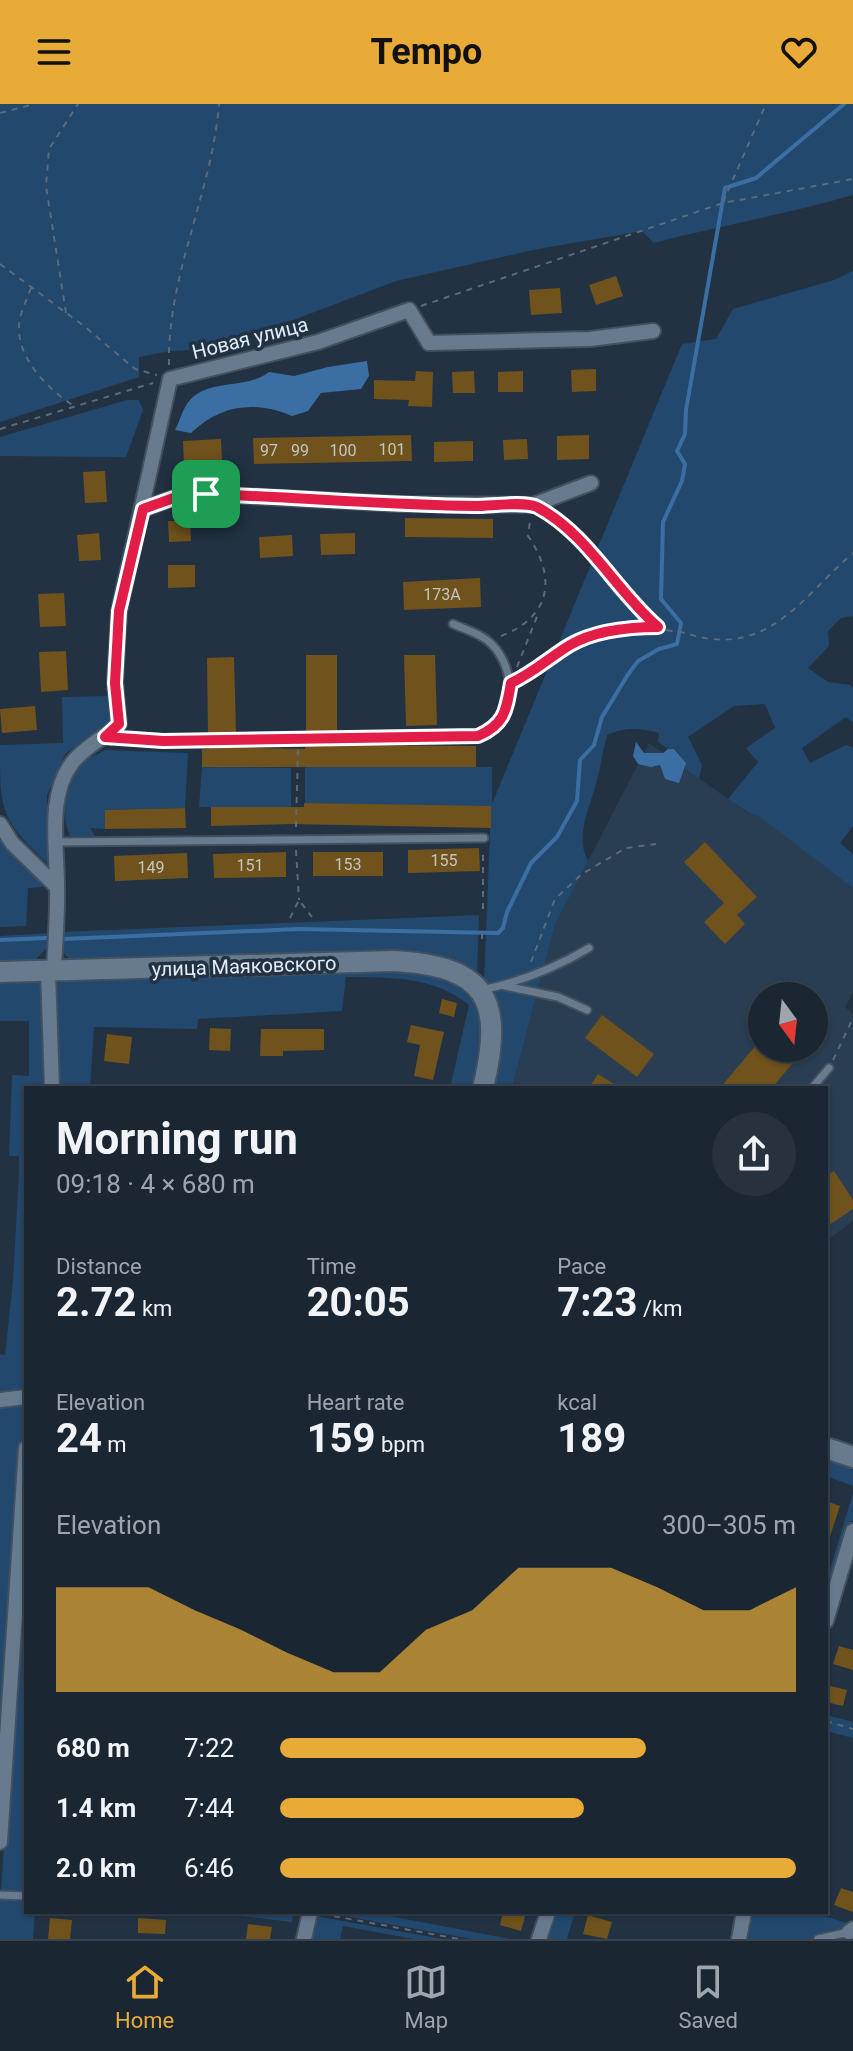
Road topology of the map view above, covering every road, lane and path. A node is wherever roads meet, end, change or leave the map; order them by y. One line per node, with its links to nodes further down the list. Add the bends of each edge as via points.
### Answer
1 (35, 104): 5 (path)
2 (78, 104): 11 (path, via 49,149 46,186)
3 (219, 104): 13 (path, via 206,183 175,299)
4 (766, 104): 7 (path)
5 (0, 113)
6 (853, 179): 7 (path)
7 (723, 203): 10 (path)
8 (0, 264): 9 (path)
9 (31, 287): 11 (path); 14 (path, via 19,323 21,348 55,394)
10 (409, 310): 12 (street, via 429,343 590,339); 13 (street, Новая улица, via 318,342)
11 (66, 313): 13 (path, via 135,369)
12 (653, 331)
13 (170, 379): 14 (path); 18 (street, Новая улица)
14 (75, 406): 15 (path)
15 (0, 429)
16 (591, 483): 17 (street)
17 (533, 505): 18 (street, via 206,494 182,495); 20 (path, via 528,536 541,555 545,579); 22 (path, via 566,525 630,602)
18 (143, 509): 25 (street, Новая улица, via 119,611 119,724)
19 (853, 554): 22 (path, via 773,627 741,640)
20 (540, 611): 23 (path, via 521,628); 24 (path)
21 (453, 624): 23 (lane)
22 (658, 627): 24 (path, via 631,627 586,638)
23 (488, 641): 24 (lane)
24 (511, 683): 26 (lane, via 506,711 495,729 478,736)
25 (105, 737): 26 (lane); 30 (street, via 69,767 57,802)
26 (298, 739): 29 (path)
27 (0, 824): 31 (street)
28 (484, 838): 29 (lane); 35 (path)
29 (296, 840): 30 (lane); 34 (path)
30 (55, 842): 33 (street)
31 (6, 843): 33 (street)
32 (656, 844): 43 (path, via 626,848 582,874 555,899)
33 (57, 887): 41 (street)
34 (299, 900): 36 (path); 37 (path)
35 (483, 909)
36 (312, 917)
37 (290, 918)
38 (482, 927): 39 (path)
39 (482, 939)
40 (589, 948): 43 (lane, via 561,965)
41 (51, 971): 42 (main road, улица Маяковского); 45 (main road, улица Маяковского, via 393,961 448,969); 49 (street)
42 (0, 972)
43 (527, 975): 44 (lane)
44 (503, 985): 45 (lane); 46 (lane, via 558,997)
45 (480, 990): 50 (main road, via 493,1029)
46 (587, 1010)
47 (853, 1018): 48 (path)
48 (829, 1068): 51 (lane)
49 (52, 1086)
50 (483, 1086)
51 (814, 1086)
52 (24, 1397): 53 (street)
53 (0, 1400)
54 (828, 1449): 55 (main road)
55 (853, 1457)
56 (24, 1478): 61 (street)
57 (853, 1531): 58 (street)
58 (828, 1614)
59 (828, 1722): 60 (path)
60 (853, 1729)
61 (0, 1842)
62 (0, 1895): 63 (lane)
63 (24, 1896)
64 (310, 1914): 69 (street)
65 (321, 1914): 70 (path)
66 (547, 1914): 71 (street)
67 (744, 1914): 72 (street)
68 (851, 1930): 73 (lane)
69 (304, 1939)
70 (459, 1939)
71 (539, 1939)
72 (739, 1939)
73 (818, 1939)

